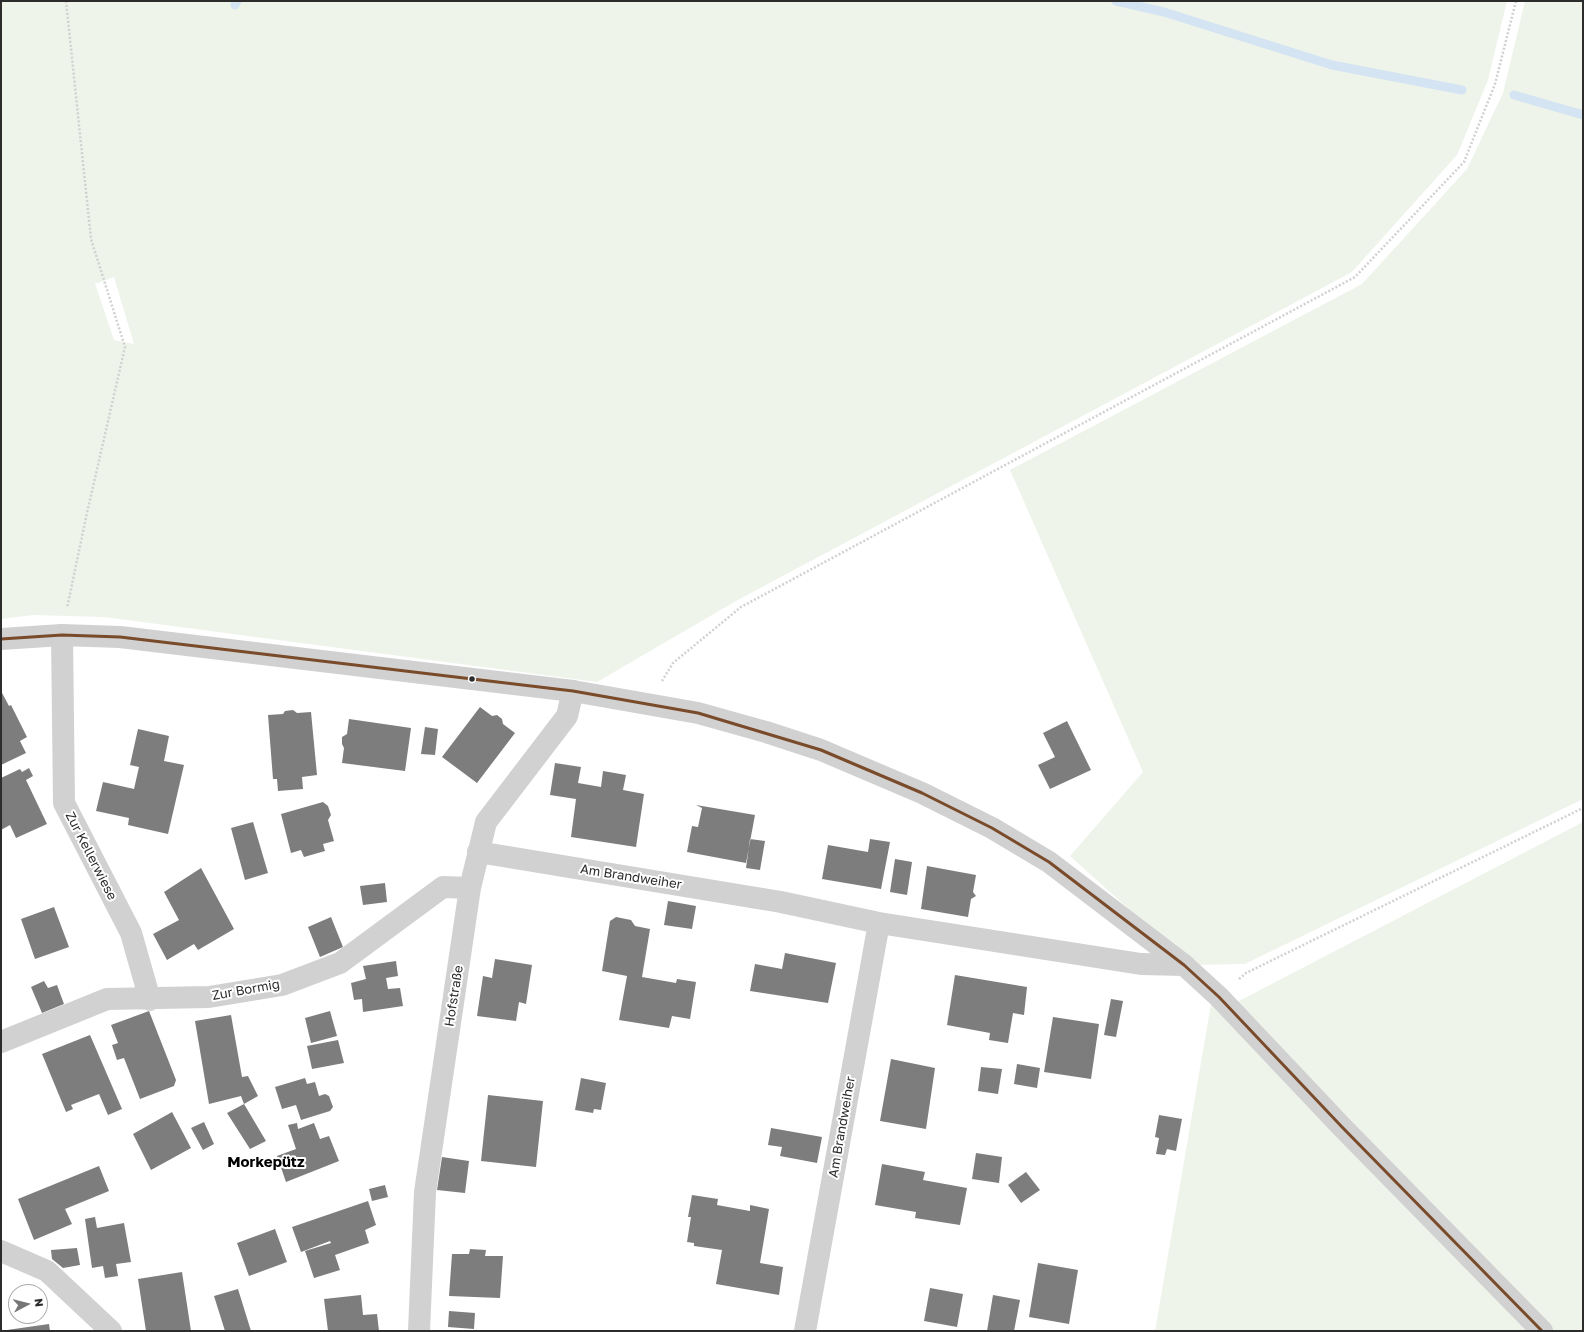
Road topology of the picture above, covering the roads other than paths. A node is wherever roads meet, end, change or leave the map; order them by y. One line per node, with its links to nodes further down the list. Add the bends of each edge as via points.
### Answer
1 (62, 635): 2 (street); 3 (street, via 120,637); 8 (street, Zur Kellerwiese, via 64,803 131,933)
2 (1, 638)
3 (574, 691): 4 (street, Hofstraße, via 567,716 486,822); 7 (street, via 698,713 766,732 821,750 929,796 992,828 1049,862)
4 (478, 852): 5 (street, Hofstraße); 6 (street, Am Brandweiher, via 780,902)
5 (470, 888): 8 (street, Zur Bormig, via 443,887 340,963 282,985 209,997); 12 (street, Hofstraße, via 425,1192)
6 (879, 923): 7 (street, Am Brandweiher, via 1141,964); 13 (street, Am Brandweiher)
7 (1184, 965): 14 (street, via 1219,997)
8 (150, 1000): 9 (street, Zur Bormig, via 107,999)
9 (1, 1042)
10 (1, 1251): 11 (street, via 47,1271)
11 (111, 1331)
12 (419, 1331)
13 (805, 1331)
14 (1542, 1331)

